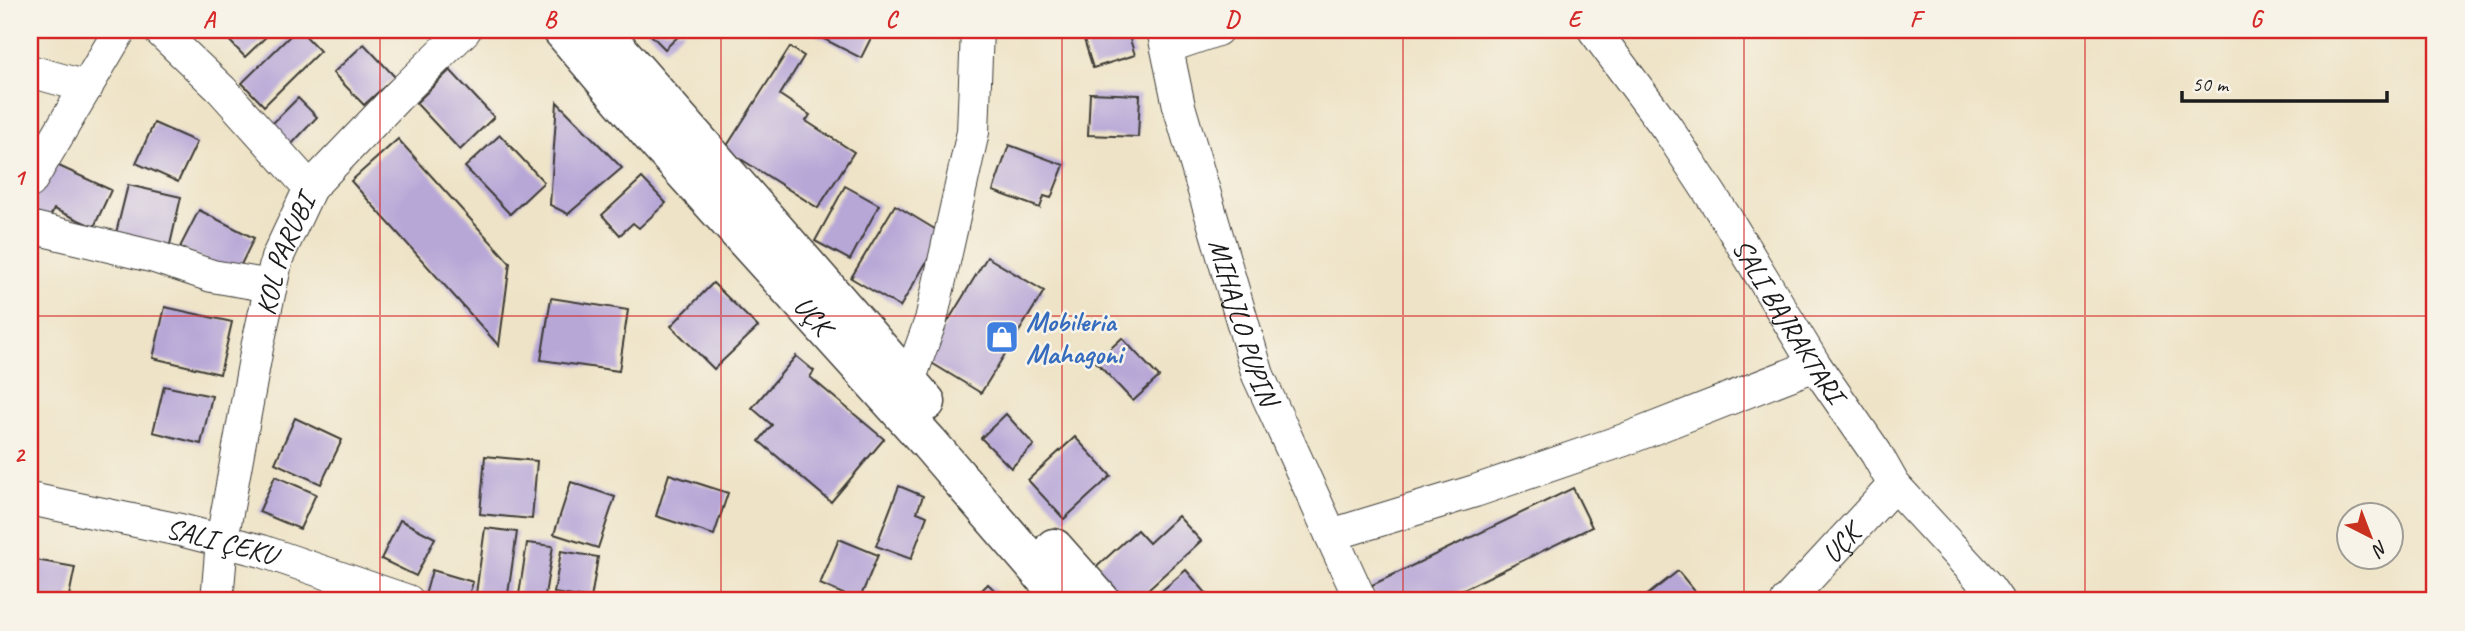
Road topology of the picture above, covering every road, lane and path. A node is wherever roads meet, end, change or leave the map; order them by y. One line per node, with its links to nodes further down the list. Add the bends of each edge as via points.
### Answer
1 (120, 30): 11 (street)
2 (159, 30): 13 (street, via 222,90)
3 (465, 30): 13 (street, KOL PARUBI)
4 (562, 30): 17 (main road, UÇK, via 657,142)
5 (601, 30): 17 (main road, UÇK)
6 (977, 30): 17 (street, via 973,132 931,320)
7 (1217, 30): 9 (street)
8 (1594, 30): 16 (street, SALI BAJRAKTARI, via 1667,128)
9 (1165, 38): 20 (street, MIHAJLO PUPIN, via 1179,106 1258,375)
10 (30, 71): 11 (street)
11 (87, 87): 12 (street)
12 (30, 182)
13 (310, 188): 15 (street, KOL PARUBI, via 276,258)
14 (30, 227): 15 (street, via 155,257 212,276)
15 (271, 286): 21 (street, KOL PARUBI)
16 (1815, 365): 18 (street, SALI BAJRAKTARI); 20 (street, via 1624,440)
17 (904, 397): 25 (main road, UÇK); 26 (main road, UÇK)
18 (1894, 485): 22 (street, SALI BAJRAKTARI); 28 (street, UÇK)
19 (30, 499): 21 (street, SALI ÇEKU)
20 (1331, 536): 27 (street, MIHAJLO PUPIN)
21 (222, 540): 23 (street, KOL PARUBI); 24 (street, SALI ÇEKU)
22 (1989, 597)
23 (217, 601)
24 (408, 601)
25 (1065, 601)
26 (1101, 601)
27 (1361, 601)
28 (1787, 601)

